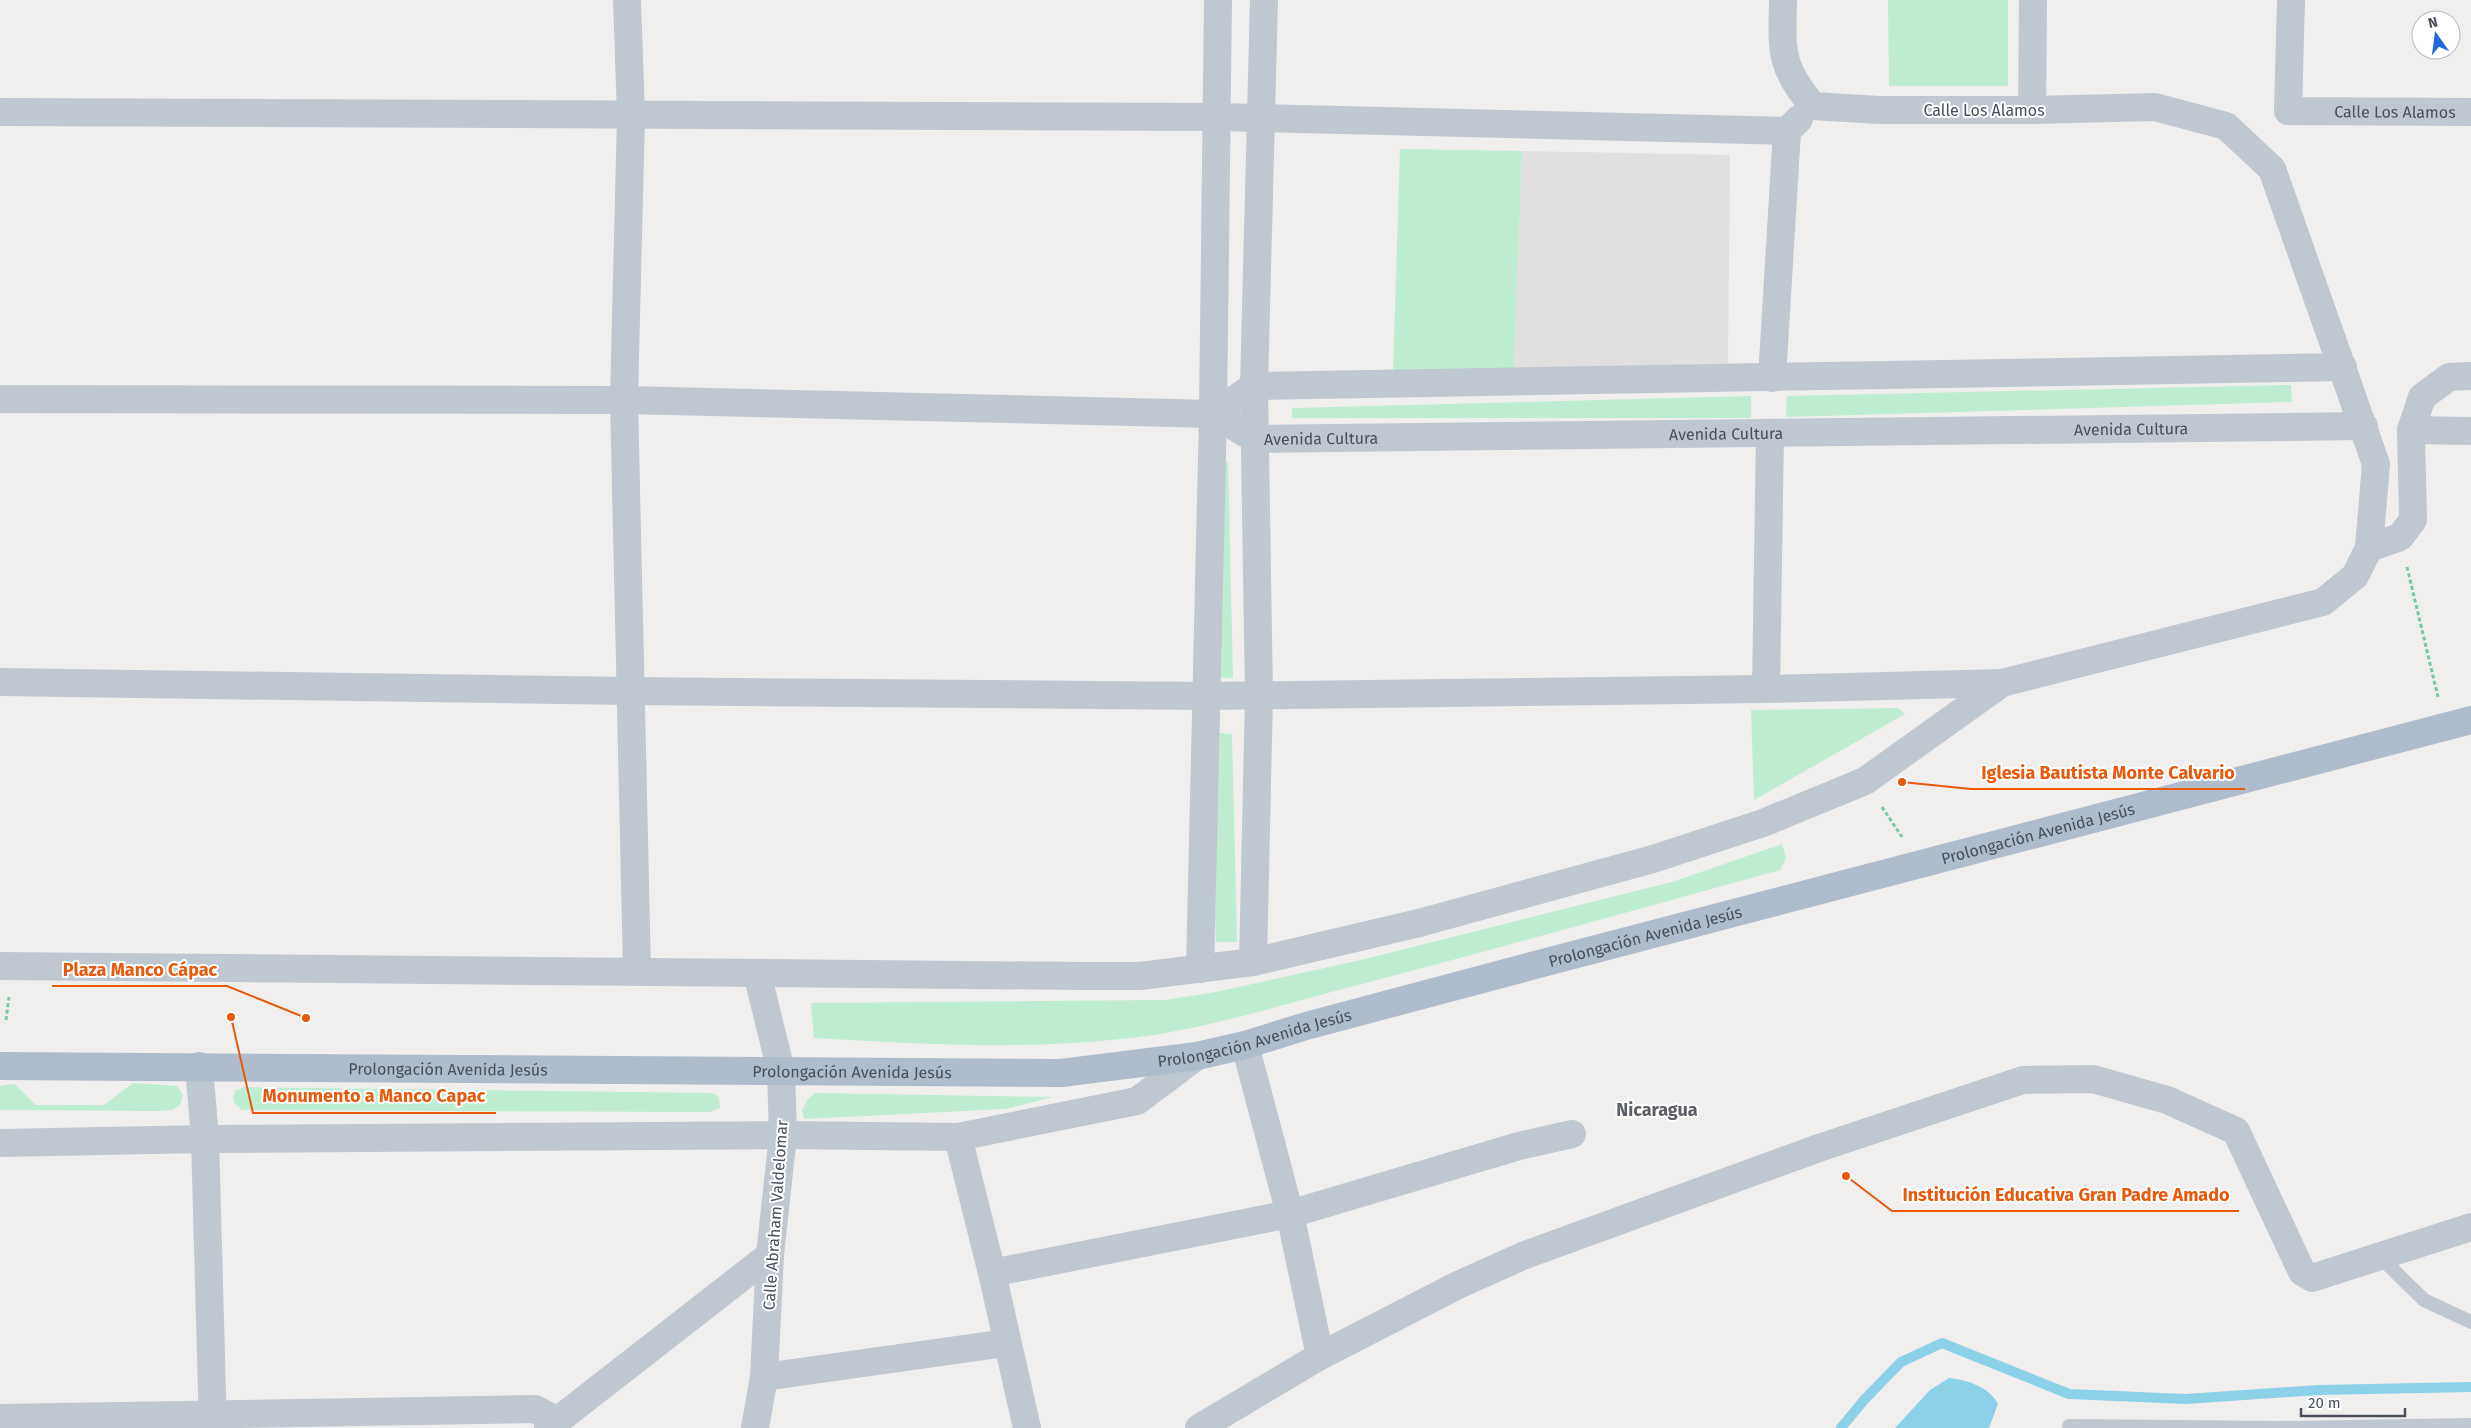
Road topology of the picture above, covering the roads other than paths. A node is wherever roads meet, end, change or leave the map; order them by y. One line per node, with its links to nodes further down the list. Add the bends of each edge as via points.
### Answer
1 (627, 0): 11 (street)
2 (1218, 0): 12 (street)
3 (1264, 0): 13 (street)
4 (1783, 0): 7 (street, via 1782,53 1796,86)
5 (2033, 0): 8 (street)
6 (2291, 0): 10 (street, Calle Los Alamos, via 2288,111)
7 (1813, 106): 8 (street, Calle Los Alamos, via 1879,110); 14 (street)
8 (2032, 110): 15 (street, Calle Los Alamos, via 2155,107 2226,126 2272,169)
9 (0, 112): 11 (street)
10 (2471, 112)
11 (631, 115): 12 (street); 20 (street)
12 (1217, 117): 13 (street); 21 (street)
13 (1262, 118): 14 (street); 18 (street)
14 (1787, 131): 17 (street)
15 (2343, 367): 17 (street); 22 (street, Calle Los Alamos)
16 (2471, 376): 23 (street, via 2449,377 2422,397)
17 (1772, 378): 18 (street)
18 (1254, 386): 21 (street); 26 (street)
19 (0, 399): 20 (street)
20 (624, 400): 21 (street); 31 (street)
21 (1213, 414): 26 (street, Avenida Cultura); 32 (street)
22 (2364, 426): 25 (street, Avenida Cultura); 27 (street, Calle Los Alamos, via 2376,464)
23 (2411, 430): 24 (street); 27 (street, via 2413,520 2400,537)
24 (2471, 430)
25 (1770, 434): 26 (street, Avenida Cultura); 30 (street)
26 (1255, 439): 33 (street)
27 (2369, 548): 29 (street, via 2356,576 2323,602)
28 (0, 682): 31 (street)
29 (2002, 683): 30 (street); 35 (street, via 1865,781 1763,823 1653,859 1419,923)
30 (1766, 689): 33 (street)
31 (631, 691): 32 (street); 38 (street)
32 (1206, 696): 33 (street); 37 (street)
33 (1259, 696): 35 (street)
34 (2471, 720): 40 (main road, Prolongación Avenida Jesús, via 1496,975)
35 (1253, 962): 37 (street)
36 (0, 966): 38 (street)
37 (1200, 968): 39 (street, via 1131,976)
38 (637, 971): 39 (street)
39 (757, 973): 44 (street, Calle Abraham Valdelomar)
40 (1245, 1045): 41 (main road, Prolongación Avenida Jesús); 50 (street)
41 (1197, 1056): 44 (main road, Prolongación Avenida Jesús, via 1061,1073); 47 (street, via 1137,1101)
42 (0, 1066): 43 (main road, Prolongación Avenida Jesús)
43 (199, 1066): 44 (main road, Prolongación Avenida Jesús); 48 (street)
44 (780, 1071): 46 (street, Calle Abraham Valdelomar)
45 (1572, 1134): 50 (street, via 1519,1146)
46 (783, 1136): 47 (street); 48 (street); 52 (street, Calle Abraham Valdelomar)
47 (958, 1137): 54 (street)
48 (206, 1139): 49 (street); 61 (street)
49 (0, 1143)
50 (1290, 1214): 54 (street); 57 (street)
51 (2471, 1227): 53 (street)
52 (770, 1255): 58 (street, Calle Abraham Valdelomar); 62 (street)
53 (2379, 1256): 55 (lane, via 2424,1300); 57 (street, via 2312,1278 2307,1276 2302,1272 2236,1131 2167,1100 2093,1079 2023,1080 1819,1148 1525,1255 1458,1285)
54 (992, 1273): 56 (street)
55 (2471, 1322)
56 (1006, 1343): 58 (street); 66 (street)
57 (1320, 1356): 67 (street)
58 (764, 1377): 65 (street, Calle Abraham Valdelomar)
59 (0, 1418): 60 (street)
60 (94, 1422): 61 (street)
61 (213, 1422): 62 (street, via 535,1409)
62 (552, 1424)
63 (2471, 1425): 64 (lane, via 2279,1428)
64 (2069, 1426)
65 (755, 1428)
66 (1027, 1428)
67 (1199, 1428)

